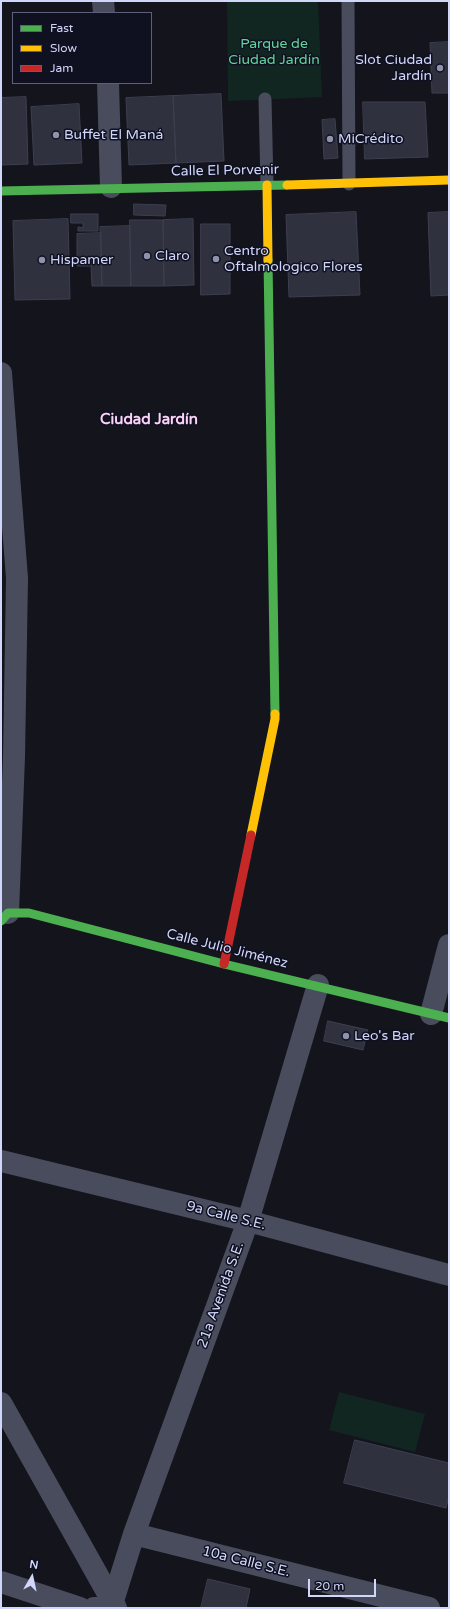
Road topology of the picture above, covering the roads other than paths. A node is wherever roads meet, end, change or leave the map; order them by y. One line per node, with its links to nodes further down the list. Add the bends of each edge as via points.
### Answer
1 (103, 1): 3 (street)
2 (348, 1): 7 (lane)
3 (104, 12)
4 (108, 84): 9 (street)
5 (265, 99): 8 (lane)
6 (449, 180): 7 (main road, Calle El Porvenir)
7 (349, 184): 8 (main road, Calle El Porvenir)
8 (267, 185): 9 (main road, Calle El Porvenir); 14 (main road, via 275,719)
9 (111, 187): 10 (main road, Calle El Porvenir)
10 (1, 191)
11 (1, 373): 12 (street, via 17,578 14,757)
12 (4, 917): 14 (main road, Calle Julio Jiménez, via 29,913)
13 (449, 945): 16 (street)
14 (224, 964): 15 (main road, Calle Julio Jiménez)
15 (318, 986): 16 (main road, Calle Julio Jiménez); 18 (street, 21a Avenida S.E.)
16 (440, 1016)
17 (1, 1161): 18 (street, 9a Calle S.E.)
18 (248, 1221): 19 (street, 9a Calle S.E.); 21 (street, 21a Avenida S.E.)
19 (449, 1274)
20 (1, 1403): 23 (street)
21 (134, 1534): 23 (street, 21a Avenida S.E.); 25 (street, 10a Calle S.E.)
22 (1, 1582): 24 (street)
23 (108, 1606)
24 (80, 1608)
25 (429, 1608)

